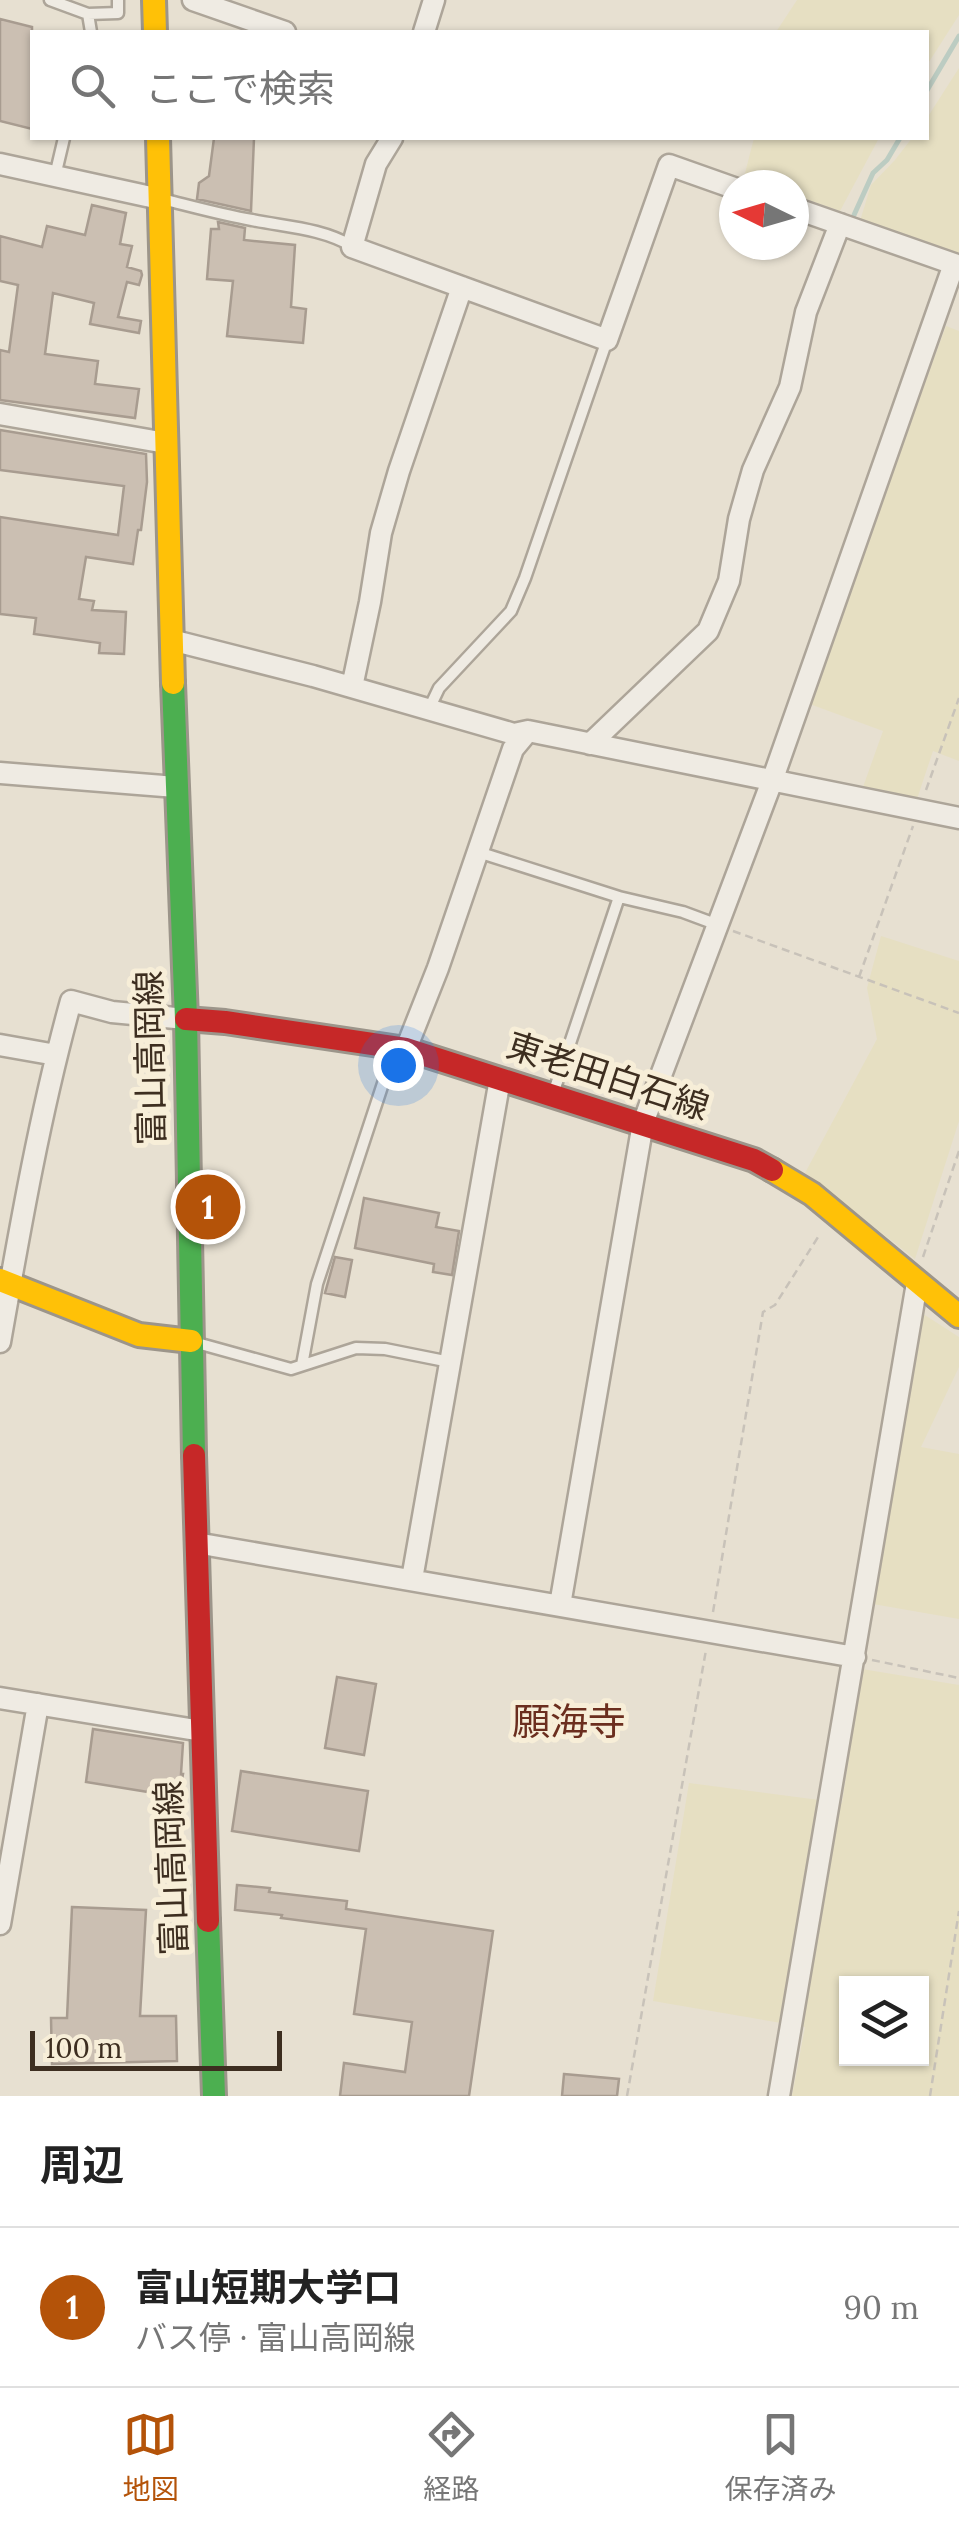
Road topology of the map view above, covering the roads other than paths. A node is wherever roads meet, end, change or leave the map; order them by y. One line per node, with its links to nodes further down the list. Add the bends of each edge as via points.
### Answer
1 (50, 0): 6 (lane)
2 (118, 0): 6 (lane, via 118,14)
3 (154, 0): 8 (main road)
4 (194, 0): 9 (street)
5 (434, 0): 10 (street)
6 (88, 14): 7 (lane)
7 (90, 30)
8 (155, 30)
9 (279, 30)
10 (425, 30)
11 (64, 140): 15 (lane)
12 (158, 140): 17 (main road, 富山高岡線)
13 (391, 140): 20 (street, via 376,164)
14 (0, 164): 15 (street)
15 (55, 176): 17 (street)
16 (719, 183): 22 (street, via 668,166)
17 (160, 199): 20 (lane, via 337,237); 24 (main road, 富山高岡線)
18 (809, 213): 19 (street)
19 (840, 224): 29 (street, via 806,312 790,387 753,470 728,581 708,630); 31 (street, via 954,264)
20 (352, 247): 21 (street)
21 (462, 287): 22 (street); 26 (street, via 386,518)
22 (607, 340): 27 (lane, via 511,611 440,688)
23 (0, 414): 24 (street)
24 (166, 443): 25 (main road, 富山高岡線)
25 (171, 640): 26 (street); 32 (main road, 富山高岡線)
26 (352, 687): 27 (street)
27 (429, 710): 28 (street, via 514,734)
28 (528, 731): 29 (street); 34 (street, via 513,749)
29 (590, 744): 31 (street)
30 (0, 773): 32 (street)
31 (772, 781): 33 (street); 36 (street)
32 (176, 787): 37 (main road, 富山高岡線)
33 (959, 818)
34 (478, 852): 35 (lane); 39 (street, via 438,968)
35 (619, 897): 36 (lane); 42 (lane)
36 (718, 925): 43 (street)
37 (186, 1019): 39 (main road, 東老田白石線); 40 (street, via 71,1001); 47 (main road, 富山高岡線)
38 (0, 1045): 40 (street)
39 (400, 1048): 41 (main road, 東老田白石線); 50 (lane, via 317,1284)
40 (56, 1055): 44 (street)
41 (500, 1079): 42 (main road, 東老田白石線); 49 (street)
42 (552, 1095): 43 (main road, 東老田白石線)
43 (643, 1123): 45 (main road, 東老田白石線, via 754,1160 812,1194); 53 (street)
44 (5, 1281): 47 (main road, via 138,1335); 48 (street)
45 (917, 1283): 46 (main road, 東老田白石線); 54 (street)
46 (959, 1316)
47 (191, 1341): 50 (lane, via 291,1368); 51 (main road, 富山高岡線)
48 (0, 1342)
49 (450, 1362): 50 (lane, via 356,1348); 52 (street)
50 (302, 1365)
51 (196, 1542): 52 (street); 57 (main road, 富山高岡線)
52 (412, 1580): 53 (street)
53 (560, 1605): 54 (street)
54 (855, 1657): 60 (street)
55 (0, 1698): 56 (street)
56 (38, 1704): 57 (street); 58 (street)
57 (202, 1730): 59 (main road, 富山高岡線)
58 (0, 1924)
59 (214, 2096)
60 (779, 2096)

